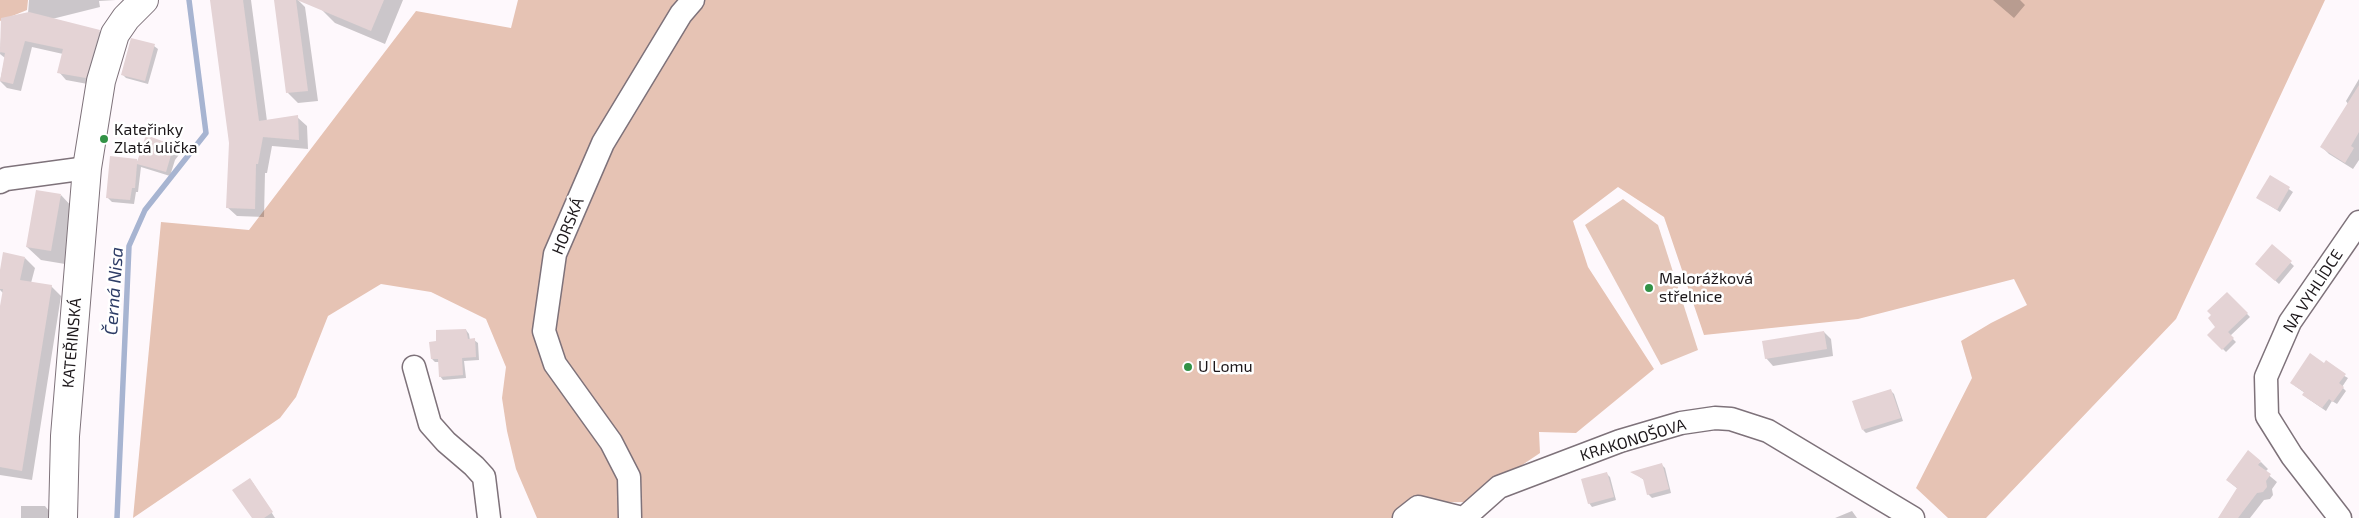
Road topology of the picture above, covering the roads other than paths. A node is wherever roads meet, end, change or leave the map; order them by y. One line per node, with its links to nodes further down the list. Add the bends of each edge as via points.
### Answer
1 (693, 0): 9 (street, HORSKÁ, via 681,14 603,143 555,254 544,331 555,364 611,442 629,477)
2 (141, 1): 3 (street, KATEŘINSKÁ, via 115,34 101,81)
3 (87, 168): 4 (street); 7 (street, KATEŘINSKÁ, via 65,436)
4 (0, 182)
5 (2359, 222): 13 (street, NA VYHLÍDCE, via 2290,322 2266,377 2267,416 2292,456)
6 (414, 368): 8 (street, via 430,424 484,477)
7 (63, 518)
8 (489, 518)
9 (630, 518)
10 (1404, 518): 11 (street, KRAKONOŠOVA, via 1418,508)
11 (1463, 518): 12 (street, KRAKONOŠOVA, via 1499,488 1620,441 1682,423 1715,418 1731,419 1768,431)
12 (1913, 518)
13 (2340, 518)

